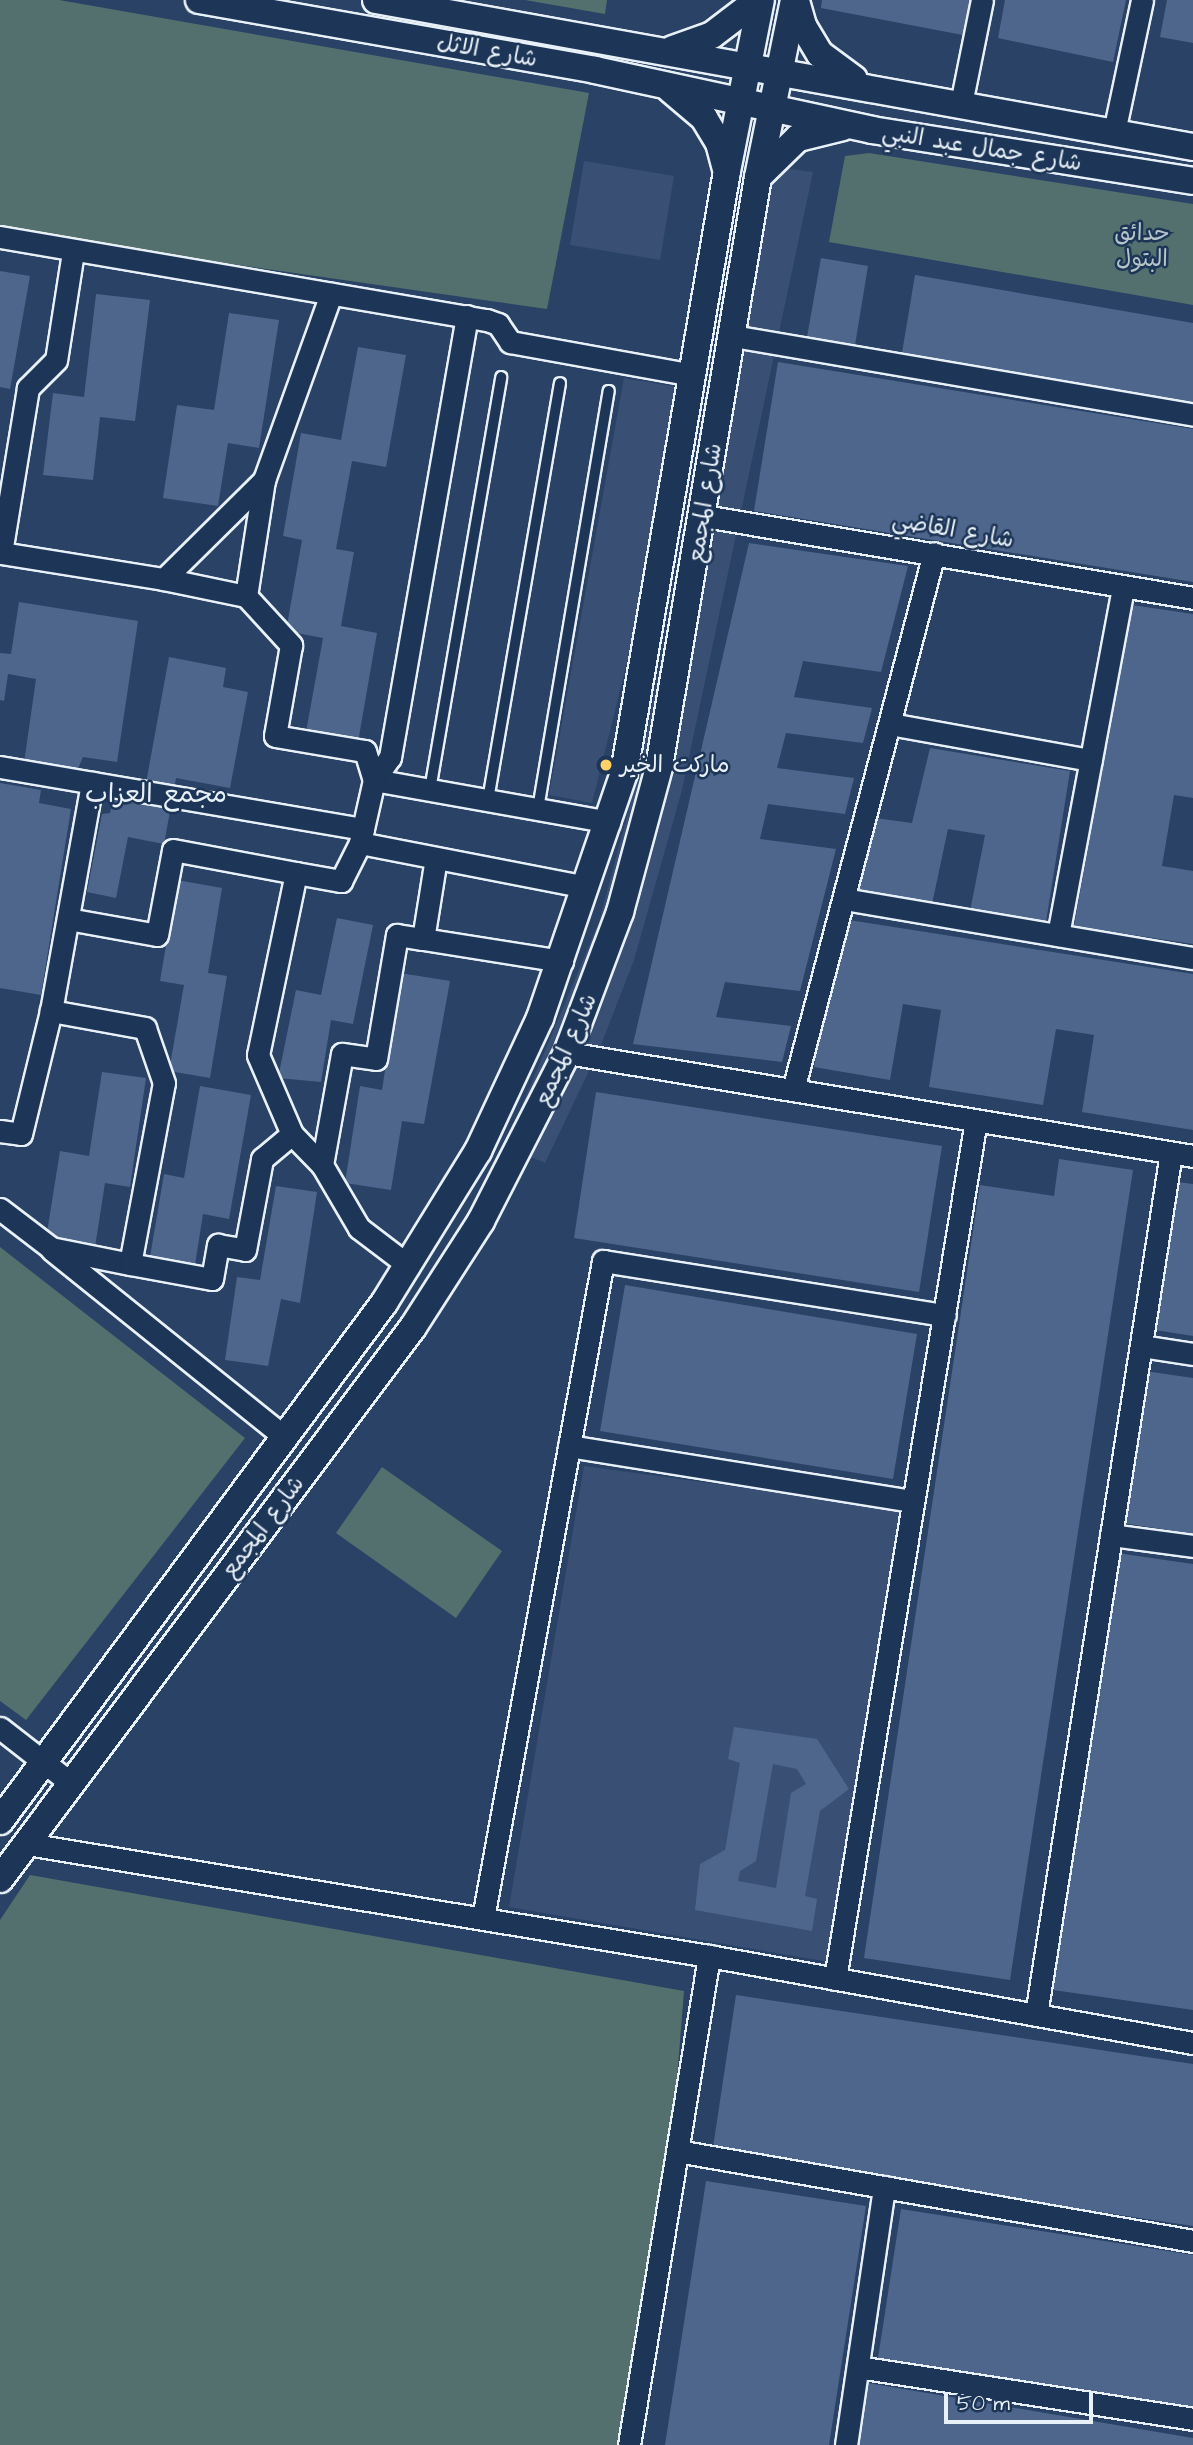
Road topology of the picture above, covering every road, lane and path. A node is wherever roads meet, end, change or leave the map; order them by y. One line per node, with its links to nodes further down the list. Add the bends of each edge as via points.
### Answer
1 (199, 0): 7 (street, شارع الاثل)
2 (376, 0): 8 (street, شارع الاثل)
3 (982, 0): 12 (street)
4 (1142, 0): 14 (street)
5 (762, 2): 6 (street, via 773,22 787,18); 8 (street, via 712,36); 10 (street)
6 (793, 8): 10 (street); 11 (street, via 820,54)
7 (322, 11): 9 (street, شارع الاثل)
8 (664, 51): 9 (street, via 674,54 680,67 673,80); 10 (street, شارع الاثل, via 701,57)
9 (659, 83): 10 (street, شارع الاثل, via 694,90); 16 (street, via 684,97 704,118)
10 (762, 84): 11 (street, شارع جمال عبد النبي); 13 (street, شارع جمال عبد النبي); 16 (street, شارع المجمع); 17 (street, شارع المجمع)
11 (856, 84): 12 (street, شارع جمال عبد النبي); 13 (street, via 844,88 838,101 839,114)
12 (961, 104): 14 (street, شارع جمال عبد النبي)
13 (853, 125): 17 (street, via 799,138); 18 (street, شارع جمال عبد النبي)
14 (1114, 132): 15 (street, شارع جمال عبد النبي)
15 (1193, 147)
16 (729, 161): 17 (street, via 745,153); 24 (street, شارع المجمع)
17 (760, 168): 23 (street, شارع المجمع)
18 (1193, 181)
19 (0, 237): 20 (street)
20 (73, 252): 21 (street); 34 (street, via 56,360 28,388)
21 (331, 294): 22 (street); 30 (street)
22 (467, 316): 24 (street, via 498,324 510,342); 44 (street, via 390,757)
23 (733, 336): 28 (street); 31 (street, شارع المجمع)
24 (693, 375): 29 (street, شارع المجمع)
25 (501, 377): 46 (lane)
26 (560, 383): 47 (lane)
27 (609, 391): 49 (lane)
28 (1193, 415)
29 (682, 444): 31 (street, via 694,416 704,414 708,419); 40 (street, شارع المجمع)
30 (264, 480): 35 (street); 37 (street)
31 (709, 484): 32 (street, شارع المجمع)
32 (704, 516): 33 (street, شارع القاضي); 41 (street, شارع المجمع)
33 (934, 553): 36 (street, شارع القاضي); 39 (street)
34 (1, 557): 35 (street)
35 (164, 579): 37 (street)
36 (1123, 587): 38 (street, شارع القاضي); 42 (street)
37 (246, 596): 44 (street, via 291,645 275,736 365,751)
38 (1193, 598)
39 (890, 724): 42 (street); 55 (street)
40 (628, 743): 41 (street, via 640,763 655,760); 50 (street, شارع المجمع)
41 (663, 749): 48 (street, شارع المجمع)
42 (1091, 760): 57 (street)
43 (0, 767): 45 (street)
44 (374, 780): 46 (street); 51 (street)
45 (92, 783): 51 (street); 56 (street)
46 (430, 790): 47 (street)
47 (488, 800): 49 (street)
48 (649, 808): 50 (street, via 648,794 629,788); 62 (street, شارع المجمع, via 620,912)
49 (538, 809): 50 (street)
50 (613, 810): 54 (street, شارع المجمع)
51 (361, 836): 52 (street); 53 (street, via 341,881)
52 (436, 858): 54 (street); 58 (street)
53 (296, 873): 56 (street, via 173,850 157,935); 66 (street, via 258,1055)
54 (586, 887): 60 (street, شارع المجمع)
55 (844, 899): 57 (street); 63 (street)
56 (68, 919): 61 (street)
57 (1059, 935): 59 (street)
58 (423, 939): 60 (street); 69 (street, via 397,935 376,1059 342,1054)
59 (1193, 958)
60 (562, 961): 73 (street, شارع المجمع, via 500,1107)
61 (51, 1011): 65 (street, via 21,1134); 72 (street, via 145,1028 164,1083)
62 (567, 1053): 63 (street); 84 (street, شارع المجمع, via 499,1188 413,1327)
63 (793, 1090): 64 (street)
64 (976, 1120): 67 (street); 74 (street)
65 (0, 1131)
66 (292, 1134): 69 (street); 72 (street, via 262,1159 246,1250 218,1245 212,1279)
67 (1171, 1153): 68 (street); 75 (street)
68 (1193, 1156)
69 (322, 1165): 73 (street, via 359,1228)
70 (0, 1209): 71 (street)
71 (51, 1248): 72 (street); 77 (street)
72 (130, 1264)
73 (409, 1266): 77 (street, شارع المجمع)
74 (945, 1315): 78 (street, via 603,1261); 79 (street)
75 (1141, 1346): 76 (street); 80 (street)
76 (1193, 1354)
77 (285, 1438): 83 (street, شارع المجمع)
78 (569, 1446): 79 (street); 88 (street)
79 (912, 1501): 90 (street)
80 (1111, 1535): 81 (street); 91 (street)
81 (1193, 1546)
82 (0, 1728): 83 (street)
83 (44, 1760): 84 (street); 85 (street, شارع المجمع)
84 (72, 1784): 86 (street, شارع المجمع)
85 (0, 1821)
86 (27, 1843): 87 (street, شارع المجمع); 88 (street)
87 (0, 1879)
88 (483, 1918): 89 (street)
89 (709, 1956): 90 (street); 93 (street)
90 (835, 1979): 91 (street)
91 (1036, 2015): 92 (street)
92 (1193, 2043)
93 (677, 2151): 94 (street); 98 (street)
94 (884, 2188): 95 (street); 96 (street)
95 (1193, 2241)
96 (858, 2367): 97 (street); 99 (street)
97 (1193, 2418)
98 (629, 2445)
99 (846, 2445)

